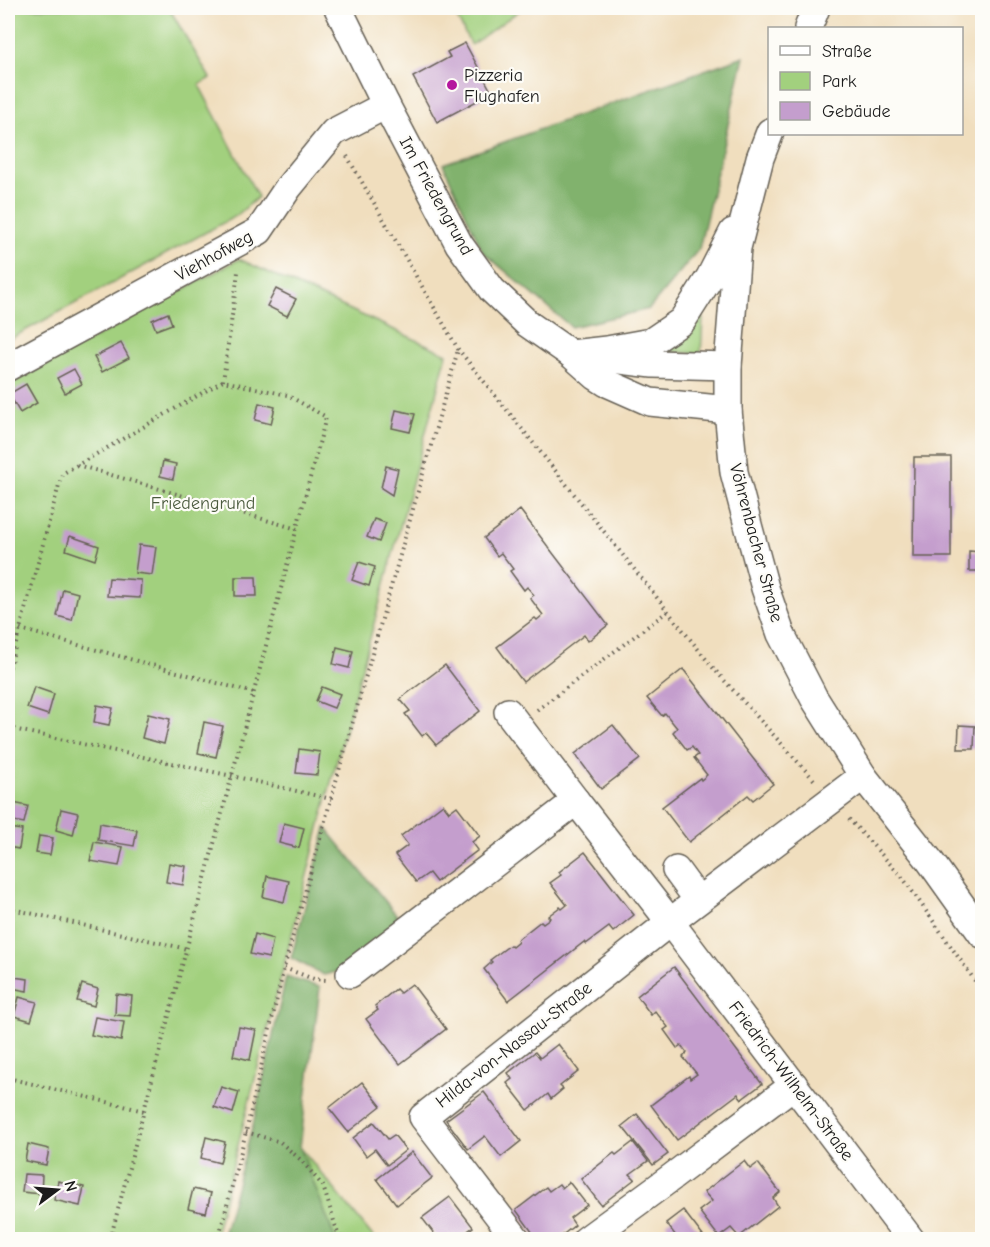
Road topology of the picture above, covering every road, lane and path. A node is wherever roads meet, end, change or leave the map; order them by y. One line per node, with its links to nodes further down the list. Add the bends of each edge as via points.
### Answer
1 (338, 8): 4 (street, Im Friedengrund)
2 (816, 8): 3 (street)
3 (808, 27)
4 (386, 105): 5 (street, Viehhofweg); 10 (street, Im Friedengrund, via 459,244 492,290 528,324)
5 (334, 132): 8 (street, Viehhofweg, via 259,231); 9 (path)
6 (769, 135): 7 (street, Vöhrenbacher Straße)
7 (748, 206): 10 (street, via 682,321 651,342); 11 (street, Vöhrenbacher Straße, via 737,248)
8 (238, 243): 12 (street, Viehhofweg); 13 (path)
9 (458, 349): 17 (path); 26 (path)
10 (571, 354): 11 (street, Im Friedengrund, via 653,364); 14 (street, Im Friedengrund, via 607,383 650,402)
11 (728, 366): 14 (street, Vöhrenbacher Straße)
12 (8, 367)
13 (223, 381): 15 (path); 16 (path, via 287,395 326,417)
14 (728, 410): 25 (street, Vöhrenbacher Straße, via 734,472 765,588 782,634 814,698)
15 (77, 465): 16 (path); 18 (path, via 62,474)
16 (297, 530): 20 (path)
17 (668, 611): 21 (path); 27 (path, via 714,669)
18 (20, 629): 19 (path); 20 (path)
19 (8, 674)
20 (254, 693): 24 (path)
21 (537, 710)
22 (508, 712): 28 (street, Friedrich-Wilhelm-Straße)
23 (8, 728): 24 (path)
24 (232, 776): 26 (path); 34 (path)
25 (863, 776): 27 (street); 33 (street, Vöhrenbacher Straße)
26 (331, 799): 35 (path)
27 (831, 799): 30 (street); 37 (path, via 903,878)
28 (576, 801): 32 (street, Friedrich-Wilhelm-Straße); 36 (street)
29 (676, 870): 30 (street)
30 (698, 900): 32 (street)
31 (8, 908): 34 (path)
32 (670, 922): 39 (street, Friedrich-Wilhelm-Straße); 45 (street, Hilda-von-Nassau-Straße, via 423,1116)
33 (982, 934)
34 (187, 949): 40 (path)
35 (284, 968): 36 (path, via 322,980); 41 (path)
36 (350, 974)
37 (982, 991)
38 (8, 1078): 40 (path)
39 (794, 1085): 46 (street); 47 (street, Friedrich-Wilhelm-Straße)
40 (144, 1111): 42 (path)
41 (246, 1132): 43 (path); 44 (path, via 280,1142 323,1185)
42 (110, 1239)
43 (218, 1239)
44 (340, 1239)
45 (517, 1239)
46 (586, 1239)
47 (912, 1239)

